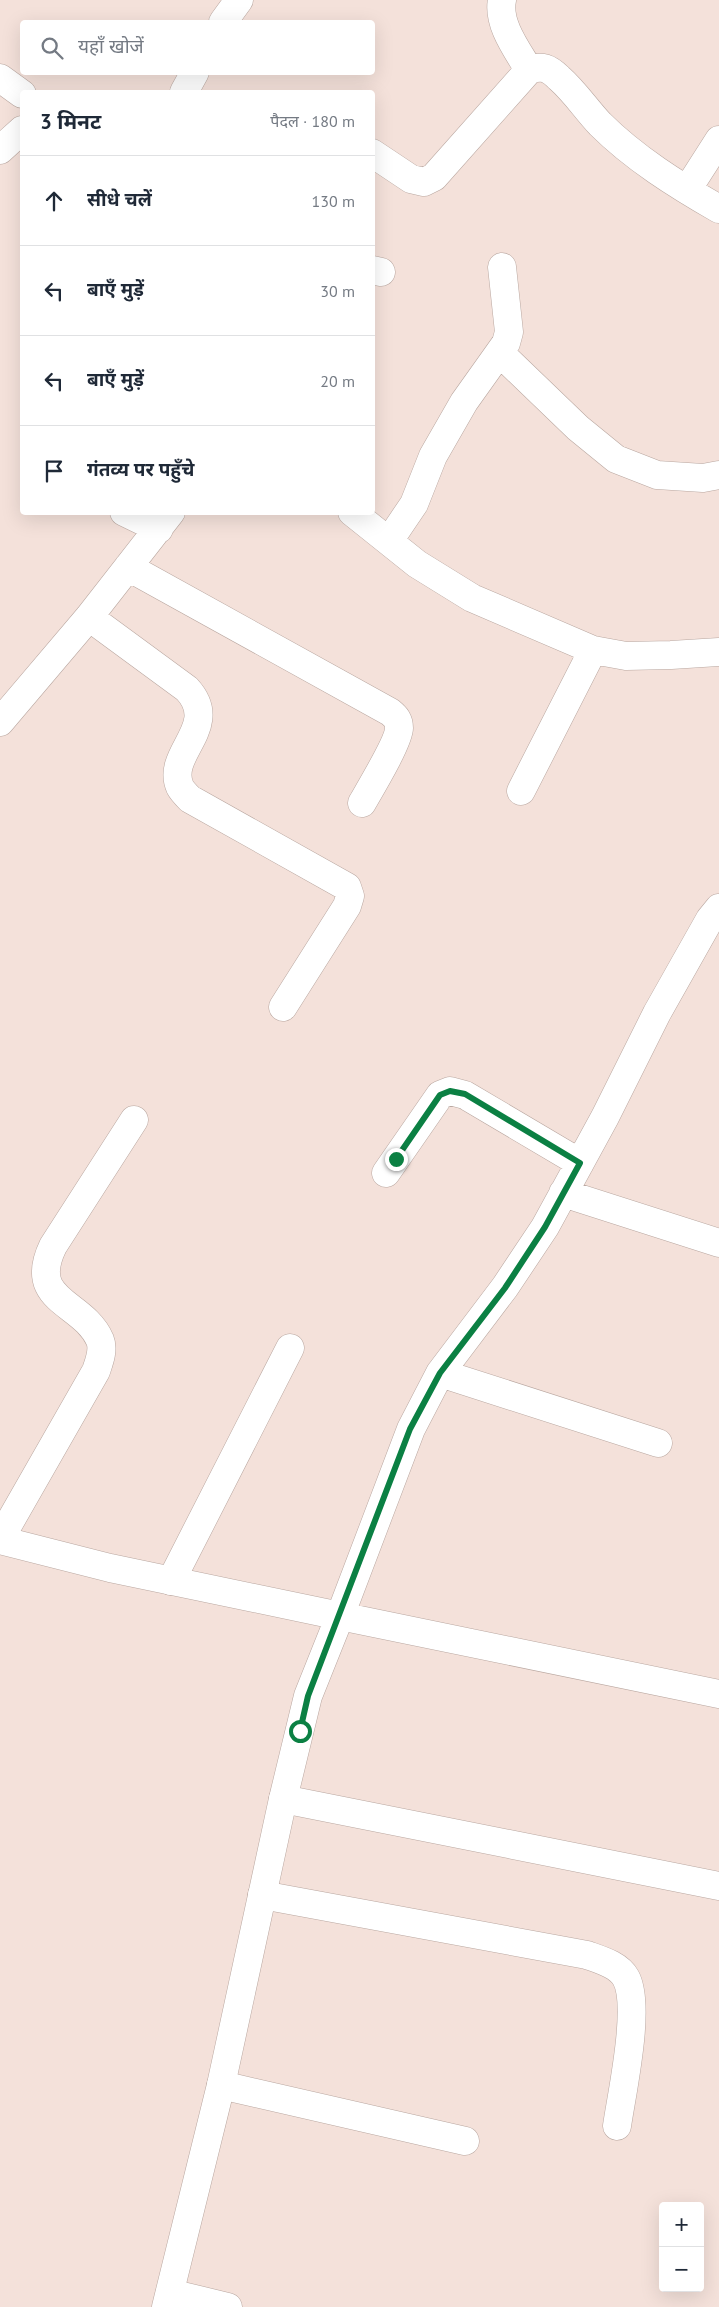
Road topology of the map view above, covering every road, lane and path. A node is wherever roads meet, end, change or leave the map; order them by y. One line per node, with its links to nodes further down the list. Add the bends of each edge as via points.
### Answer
1 (239, 0): 3 (street)
2 (502, 0): 4 (street, via 506,29)
3 (224, 20)
4 (529, 70): 10 (street, via 434,177 424,182 411,179); 11 (street, via 539,66 550,70 601,125 645,162)
5 (0, 78): 6 (street)
6 (20, 93)
7 (20, 132): 9 (street)
8 (719, 140): 11 (street)
9 (0, 150)
10 (375, 155)
11 (687, 190): 12 (street)
12 (719, 209)
13 (502, 267): 14 (street, via 509,332)
14 (500, 354): 15 (street, via 578,428 616,459 657,475 703,478); 19 (street, via 464,402 433,456 414,504)
15 (719, 475)
16 (138, 515): 18 (street)
17 (356, 515): 19 (street)
18 (165, 521): 20 (street)
19 (389, 541): 22 (street, via 417,564 472,598)
20 (128, 567): 21 (street); 26 (street, via 398,719 399,731 395,742)
21 (89, 617): 24 (street); 28 (street, via 196,699 200,710 197,725 178,773 180,788 190,799 347,886 350,896 347,906)
22 (593, 650): 23 (street, via 626,656); 25 (street)
23 (719, 652)
24 (0, 722)
25 (521, 790)
26 (362, 803)
27 (716, 917): 30 (street, via 657,1013)
28 (282, 1007)
29 (134, 1120): 37 (street, via 46,1262 45,1277 52,1292 90,1326 101,1341 101,1354 96,1371)
30 (580, 1163): 31 (street, via 465,1094 450,1091 440,1095); 32 (street)
31 (386, 1173)
32 (563, 1193): 33 (street); 35 (street, via 505,1288)
33 (719, 1243)
34 (290, 1348): 38 (street)
35 (440, 1373): 36 (street); 39 (street, via 410,1429)
36 (658, 1443)
37 (0, 1539): 38 (street)
38 (171, 1581): 39 (street)
39 (340, 1616): 40 (street); 41 (street, via 308,1696)
40 (719, 1694)
41 (283, 1799): 42 (street); 43 (street)
42 (719, 1886)
43 (262, 1895): 44 (street); 45 (street, via 587,1955 611,1964 625,1976 632,1994 632,2019)
44 (220, 2085): 46 (street); 47 (street)
45 (617, 2126)
46 (465, 2141)
47 (168, 2300): 48 (street)
48 (228, 2307)

